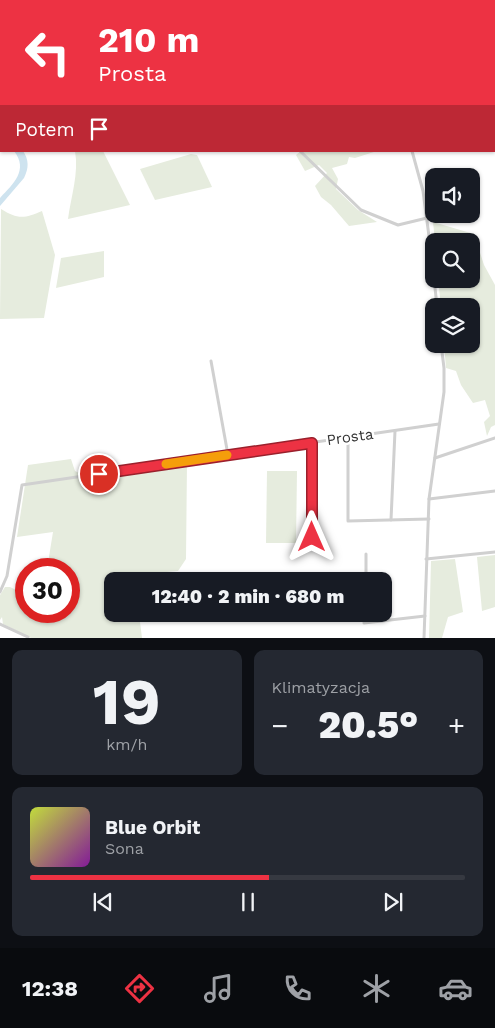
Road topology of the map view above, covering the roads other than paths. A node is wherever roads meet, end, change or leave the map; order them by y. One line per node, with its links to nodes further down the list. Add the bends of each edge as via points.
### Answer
1 (301, 152): 4 (street, via 361,210 398,226)
2 (412, 152): 3 (street)
3 (425, 204)
4 (425, 219)
5 (442, 353): 7 (street, via 444,392)
6 (211, 361): 12 (street)
7 (439, 424): 8 (street, Prosta); 13 (street)
8 (395, 431): 9 (street, Prosta); 17 (street)
9 (348, 438): 11 (street, Prosta); 17 (street, via 348,521)
10 (495, 438): 13 (street)
11 (312, 443): 12 (street, Prosta); 18 (street)
12 (228, 455): 23 (street, Prosta, via 22,485 7,576)
13 (435, 458): 15 (street)
14 (495, 490): 15 (street)
15 (429, 499): 16 (street)
16 (429, 519): 17 (street); 21 (street)
17 (391, 520)
18 (312, 537)
19 (495, 552): 21 (street)
20 (366, 554): 22 (street)
21 (426, 559): 24 (street)
22 (366, 572)
23 (0, 592)
24 (425, 616): 25 (street); 28 (street)
25 (392, 620)
26 (0, 624): 27 (street)
27 (28, 637)
28 (424, 638)

